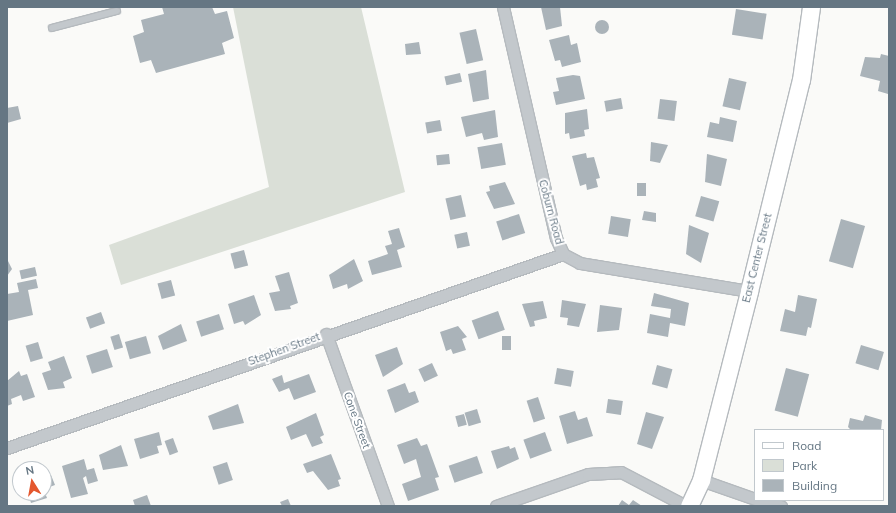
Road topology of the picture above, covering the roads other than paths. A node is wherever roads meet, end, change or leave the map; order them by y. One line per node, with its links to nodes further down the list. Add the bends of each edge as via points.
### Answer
1 (504, 7): 5 (street, Coburn Road, via 556,238)
2 (811, 7): 6 (main road, East Center Street, via 801,80)
3 (117, 11): 4 (lane)
4 (52, 28)
5 (563, 254): 6 (street, Coburn Road, via 580,263); 7 (street, Stephen Street)
6 (749, 291): 9 (main road, East Center Street)
7 (326, 334): 8 (street, Stephen Street); 12 (street, Cone Street)
8 (7, 448)
9 (701, 480): 10 (street); 14 (main road, East Center Street)
10 (754, 499)
11 (760, 501): 15 (street)
12 (388, 506)
13 (496, 506): 14 (street, via 588,474 621,472)
14 (688, 506)
15 (781, 506)

